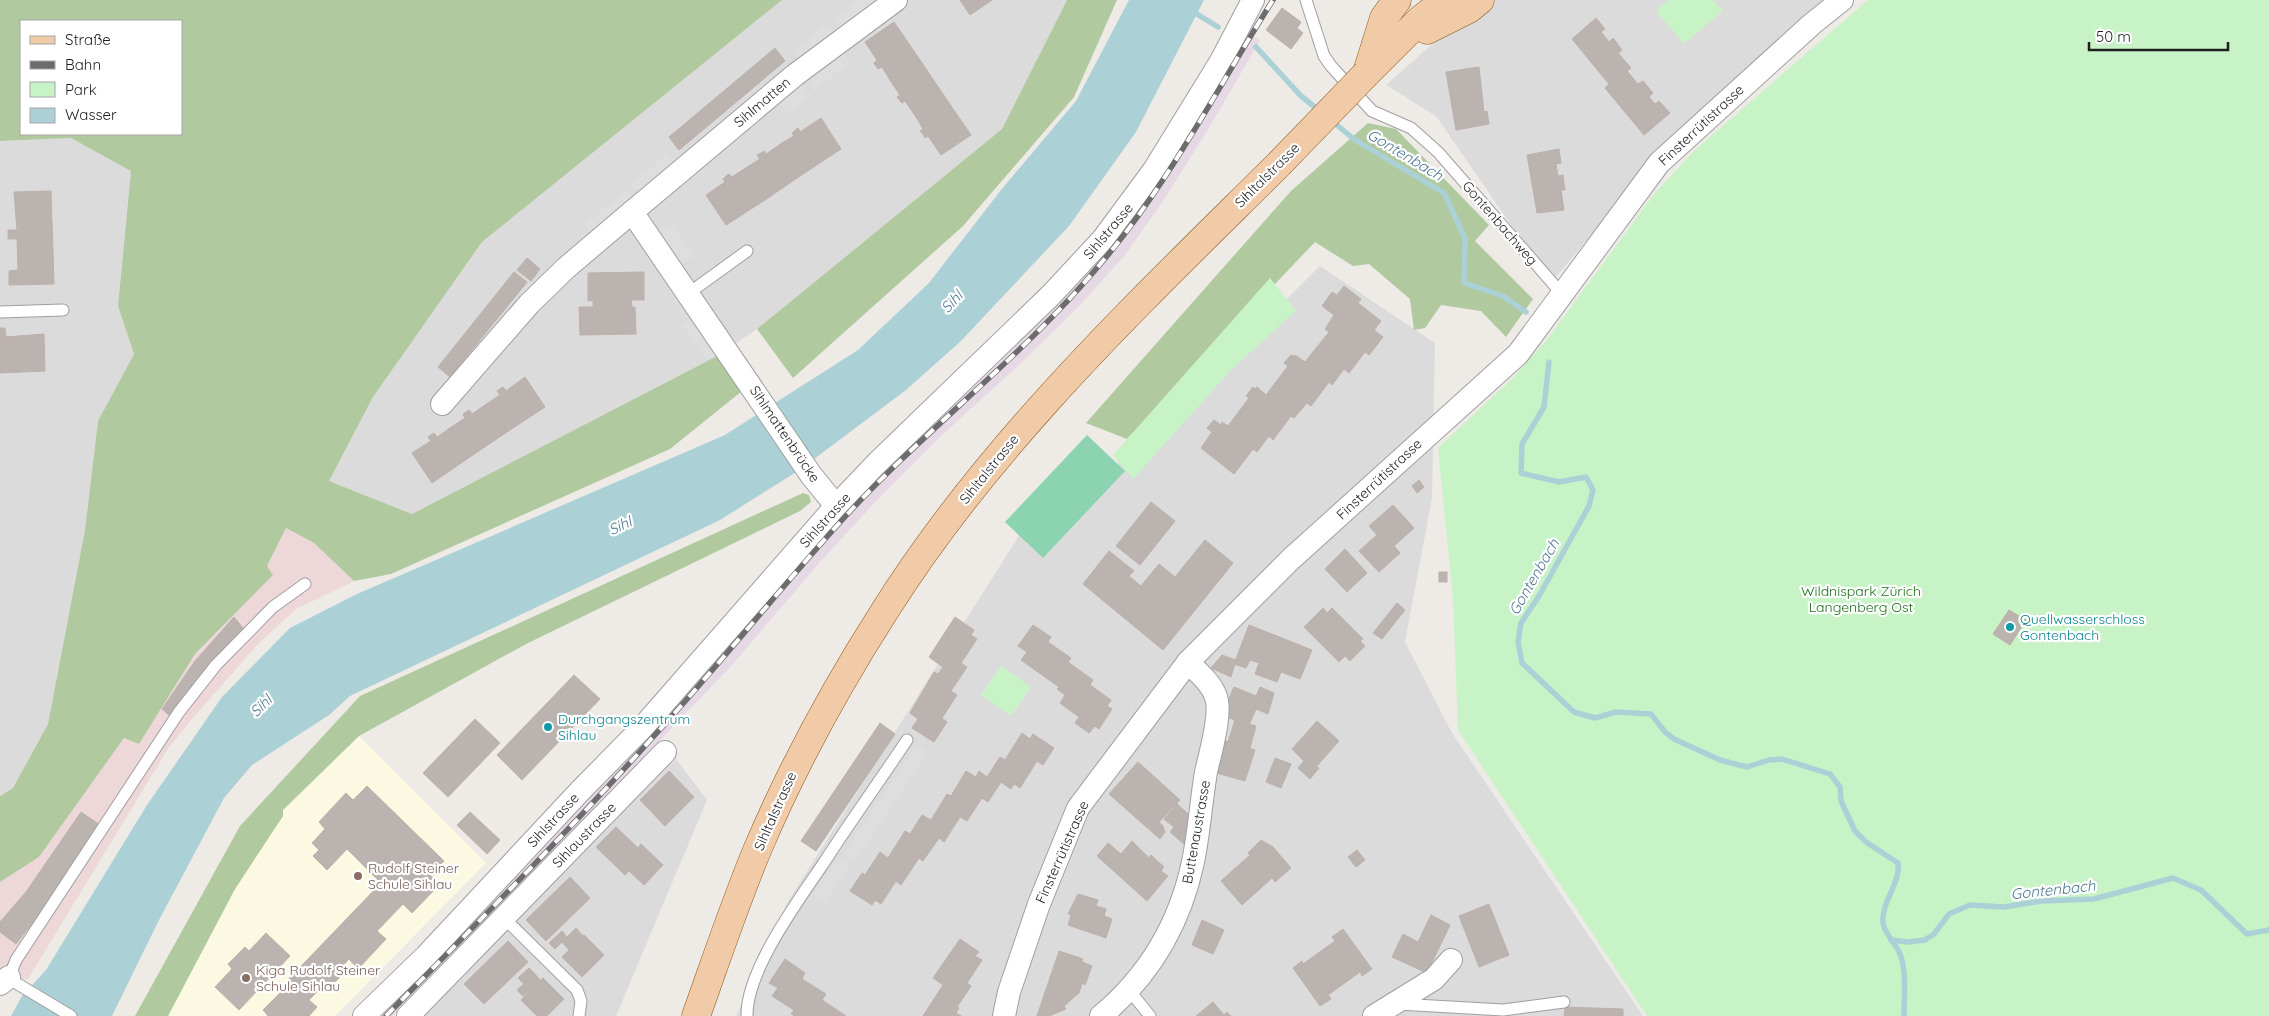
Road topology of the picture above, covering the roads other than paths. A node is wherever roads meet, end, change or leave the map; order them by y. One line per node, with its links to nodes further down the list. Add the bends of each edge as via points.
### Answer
1 (896, 0): 11 (street, Sihlmatten, via 795,74)
2 (1253, 0): 18 (street, Sihlstrasse, via 1191,111 1143,188 1115,224 1051,295 877,463)
3 (1306, 0): 14 (lane, Gontenbachweg, via 1330,66 1372,111 1411,128 1438,152)
4 (1397, 0): 10 (main road, via 1384,18)
5 (1446, 0): 8 (main road, Sihltalstrasse)
6 (1480, 0): 9 (main road, via 1469,9)
7 (1842, 0): 14 (street, Finsterrütistrasse, via 1659,163)
8 (1428, 9): 9 (main road, Sihltalstrasse)
9 (1392, 48): 10 (main road, Sihltalstrasse)
10 (1366, 74): 33 (main road, Sihltalstrasse, bridge, via 1062,384 981,478 910,572 843,680 794,770 758,850)
11 (632, 212): 13 (street); 17 (street, Sihlmatten, via 529,304)
12 (747, 251): 13 (lane)
13 (688, 293): 18 (street, Sihlmattenbrücke)
14 (1562, 294): 20 (street, Finsterrütistrasse, via 1518,354 1291,559)
15 (63, 310): 16 (lane)
16 (0, 312)
17 (442, 404)
18 (830, 498): 30 (street, Sihlstrasse, via 642,728 426,956)
19 (304, 584): 25 (lane, via 272,607 216,666 179,712 16,960)
20 (1188, 662): 26 (street, Buttenaustrasse, via 1211,685 1217,699 1193,861 1182,902 1166,938); 35 (street, Finsterrütistrasse, via 1078,808 1039,904)
21 (906, 740): 34 (lane, via 765,954)
22 (665, 752): 23 (street, Sihlaustrasse)
23 (504, 918): 31 (street, Sihlaustrasse); 32 (lane, via 577,990 581,1001)
24 (1451, 960): 28 (street, via 1434,979)
25 (8, 981): 29 (lane)
26 (1130, 990): 36 (street, Buttenaustrasse); 37 (lane)
27 (1564, 1002): 28 (lane, via 1503,1010)
28 (1383, 1010)
29 (71, 1016)
30 (364, 1016)
31 (408, 1016)
32 (579, 1016)
33 (696, 1016)
34 (747, 1016)
35 (1004, 1016)
36 (1101, 1016)
37 (1150, 1016)

